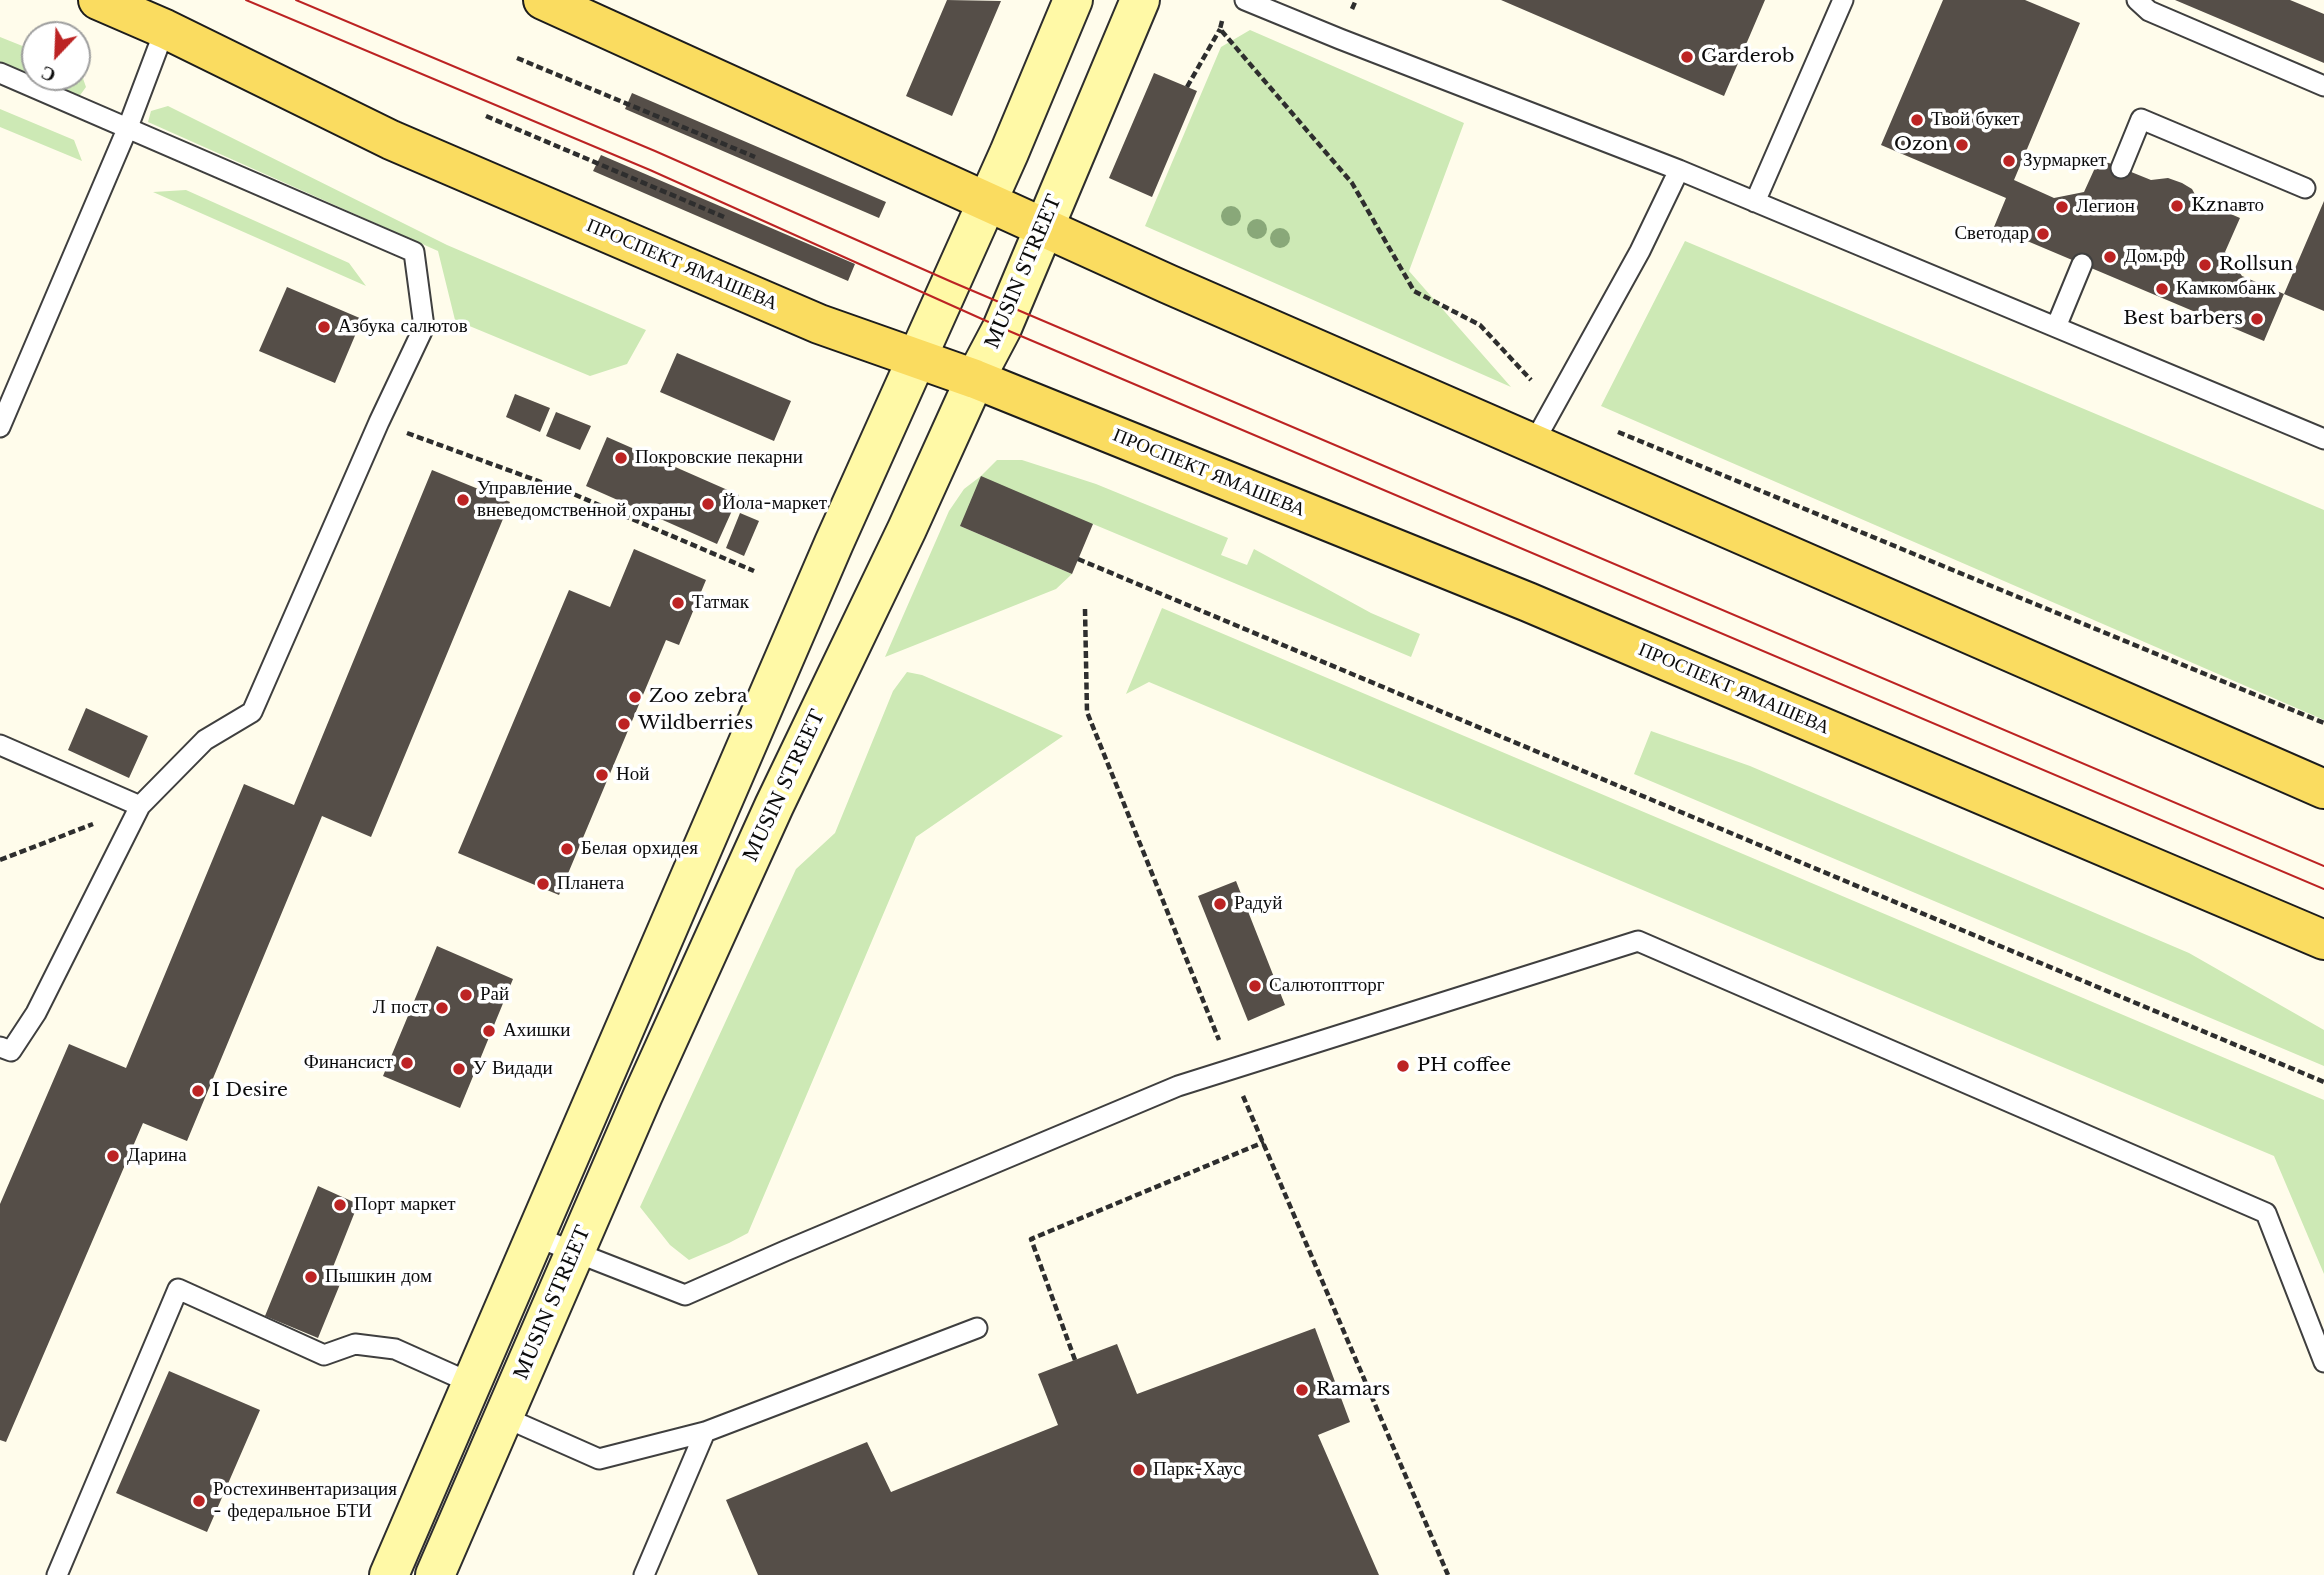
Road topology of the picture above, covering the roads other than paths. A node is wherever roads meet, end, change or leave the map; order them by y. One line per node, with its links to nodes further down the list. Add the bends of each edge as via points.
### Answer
1 (98, 0): 8 (main road, ПРОСПЕКТ ЯМАШЕВА)
2 (543, 0): 15 (main road)
3 (1073, 0): 15 (street)
4 (1140, 0): 17 (street, MUSIN STREET)
5 (1245, 0): 13 (lane)
6 (2137, 0): 10 (lane, via 2149,11)
7 (1836, 2): 16 (lane)
8 (165, 29): 11 (lane); 20 (main road, ПРОСПЕКТ ЯМАШЕВА, via 416,150 819,324)
9 (0, 73): 11 (lane)
10 (2324, 86)
11 (128, 127): 22 (lane); 27 (lane, via 414,252 424,327 252,712 205,740)
12 (2121, 168): 14 (lane, via 2141,118)
13 (1679, 170): 16 (lane); 24 (lane, via 1640,251)
14 (2305, 188)
15 (987, 201): 17 (main road); 20 (street)
16 (1755, 202): 19 (lane)
17 (1044, 227): 21 (street, MUSIN STREET, via 1003,328); 24 (main road)
18 (2082, 264): 19 (lane)
19 (2056, 327): 23 (lane)
20 (917, 358): 21 (main road, ПРОСПЕКТ ЯМАШЕВА); 30 (street)
21 (975, 379): 28 (main road, ПРОСПЕКТ ЯМАШЕВА, via 1528,602); 31 (street, MUSIN STREET, via 774,806)
22 (0, 428)
23 (2324, 439)
24 (1533, 444): 26 (main road)
25 (0, 745): 27 (lane)
26 (2317, 778)
27 (140, 806): 29 (lane, via 36,1013 11,1051)
28 (2324, 940)
29 (0, 1047)
30 (534, 1236): 31 (lane); 35 (street)
31 (575, 1252): 33 (lane, via 685,1295 1178,1086 1638,941 2266,1213); 36 (street, MUSIN STREET)
32 (977, 1328): 37 (lane)
33 (2319, 1341): 34 (lane)
34 (2324, 1362)
35 (471, 1383): 38 (lane, via 395,1349 355,1344 324,1354 178,1289); 39 (street)
36 (504, 1417): 37 (lane, via 600,1459); 40 (street, MUSIN STREET)
37 (705, 1432): 41 (lane)
38 (57, 1575)
39 (389, 1575)
40 (435, 1575)
41 (644, 1575)

